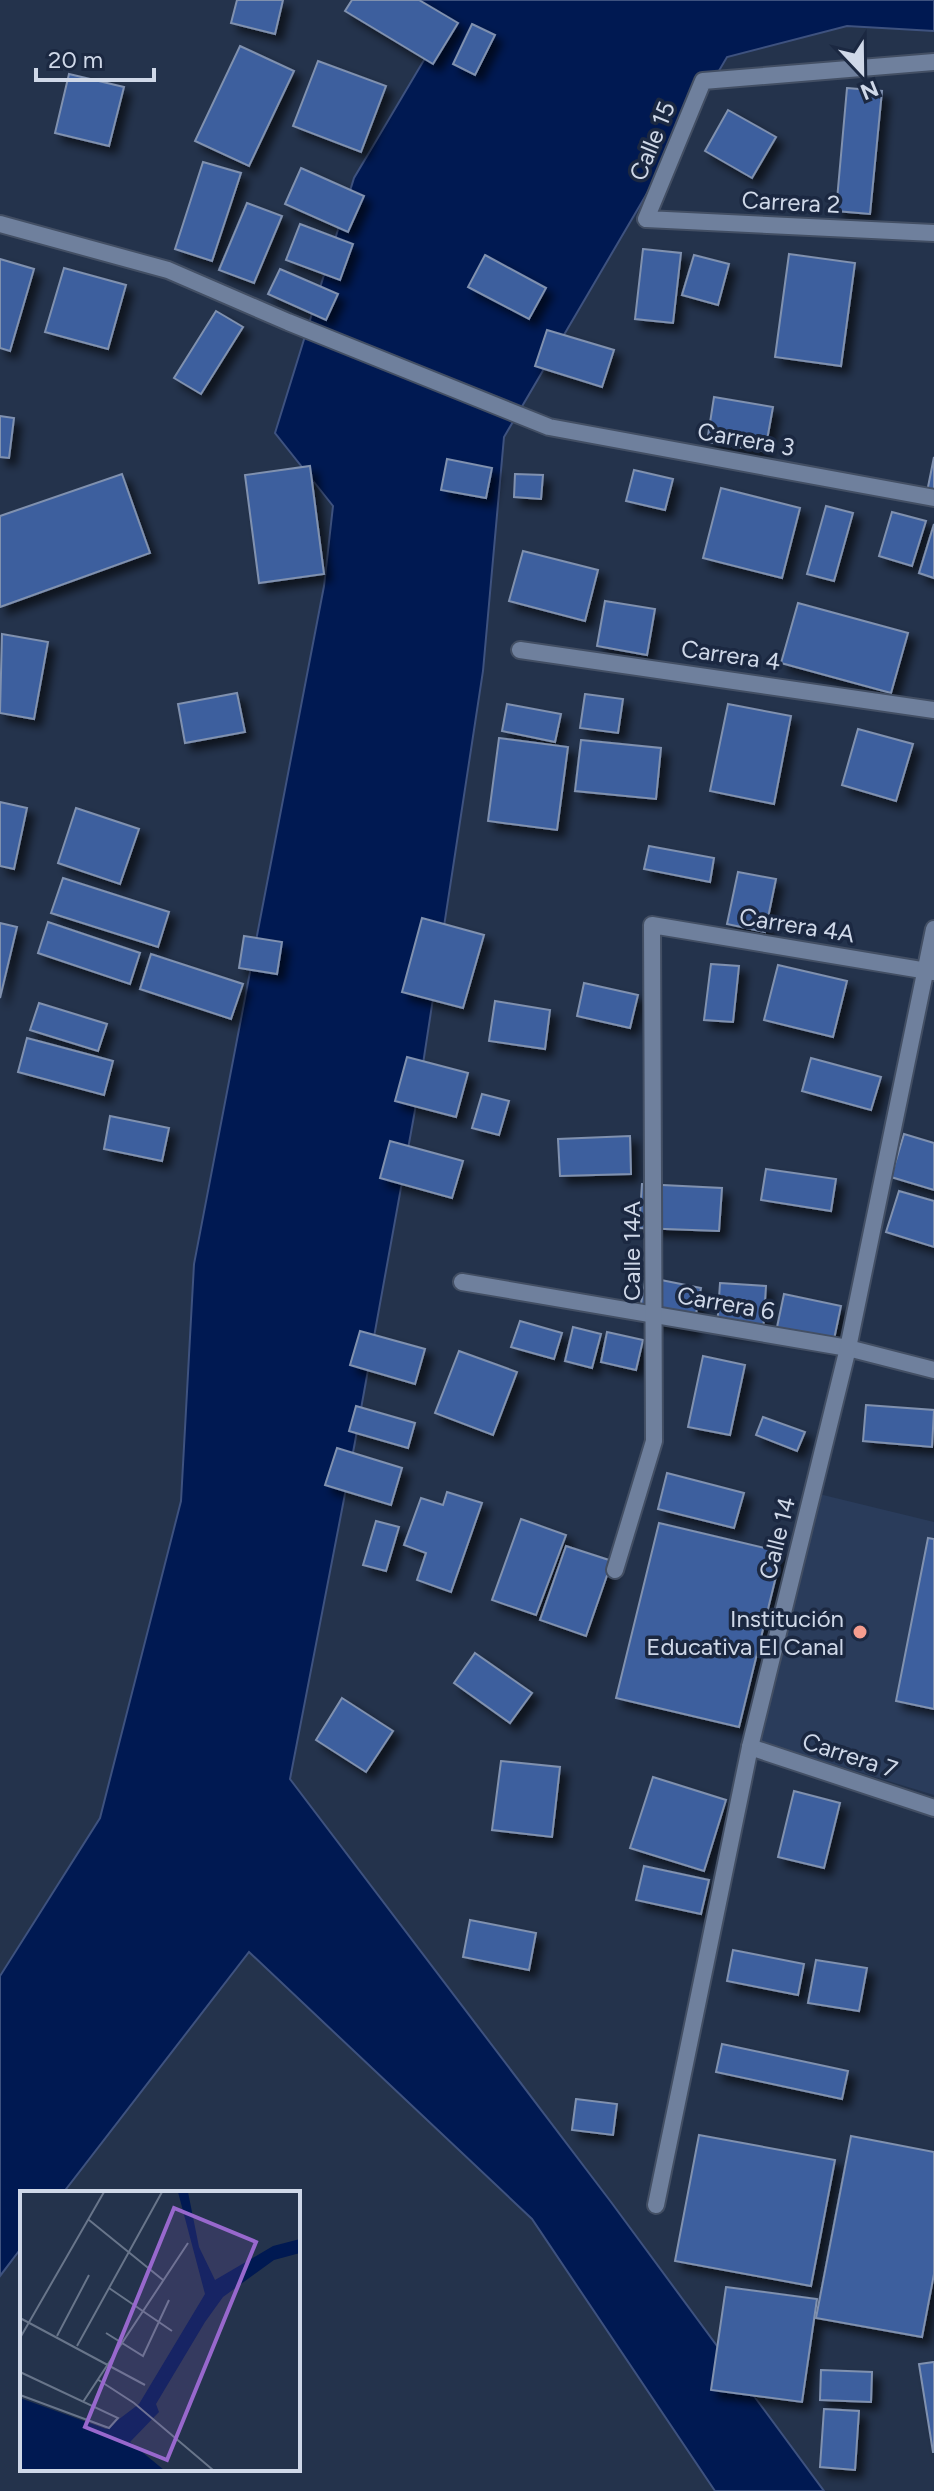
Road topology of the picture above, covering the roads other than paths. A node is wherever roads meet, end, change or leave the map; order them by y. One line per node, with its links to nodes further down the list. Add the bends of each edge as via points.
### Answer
1 (934, 62): 2 (street, Calle 15, via 703,81)
2 (646, 219): 4 (street, Carrera 2)
3 (0, 224): 5 (street, Carrera 3, via 168,270 549,427)
4 (934, 233)
5 (934, 498)
6 (520, 650): 7 (street, Carrera 4)
7 (934, 710)
8 (652, 925): 10 (street, Carrera 4A); 12 (street, Calle 14A)
9 (934, 929): 10 (street, Calle 14)
10 (930, 971): 13 (street, Calle 14)
11 (462, 1282): 12 (street, Carrera 6)
12 (655, 1315): 13 (street, Carrera 6); 15 (street, Calle 14A, via 654,1441)
13 (848, 1348): 14 (street, Carrera 6); 16 (street, Calle 14)
14 (934, 1370)
15 (615, 1570)
16 (750, 1747): 17 (street, Carrera 7); 18 (street, Calle 14)
17 (934, 1808)
18 (656, 2205)

